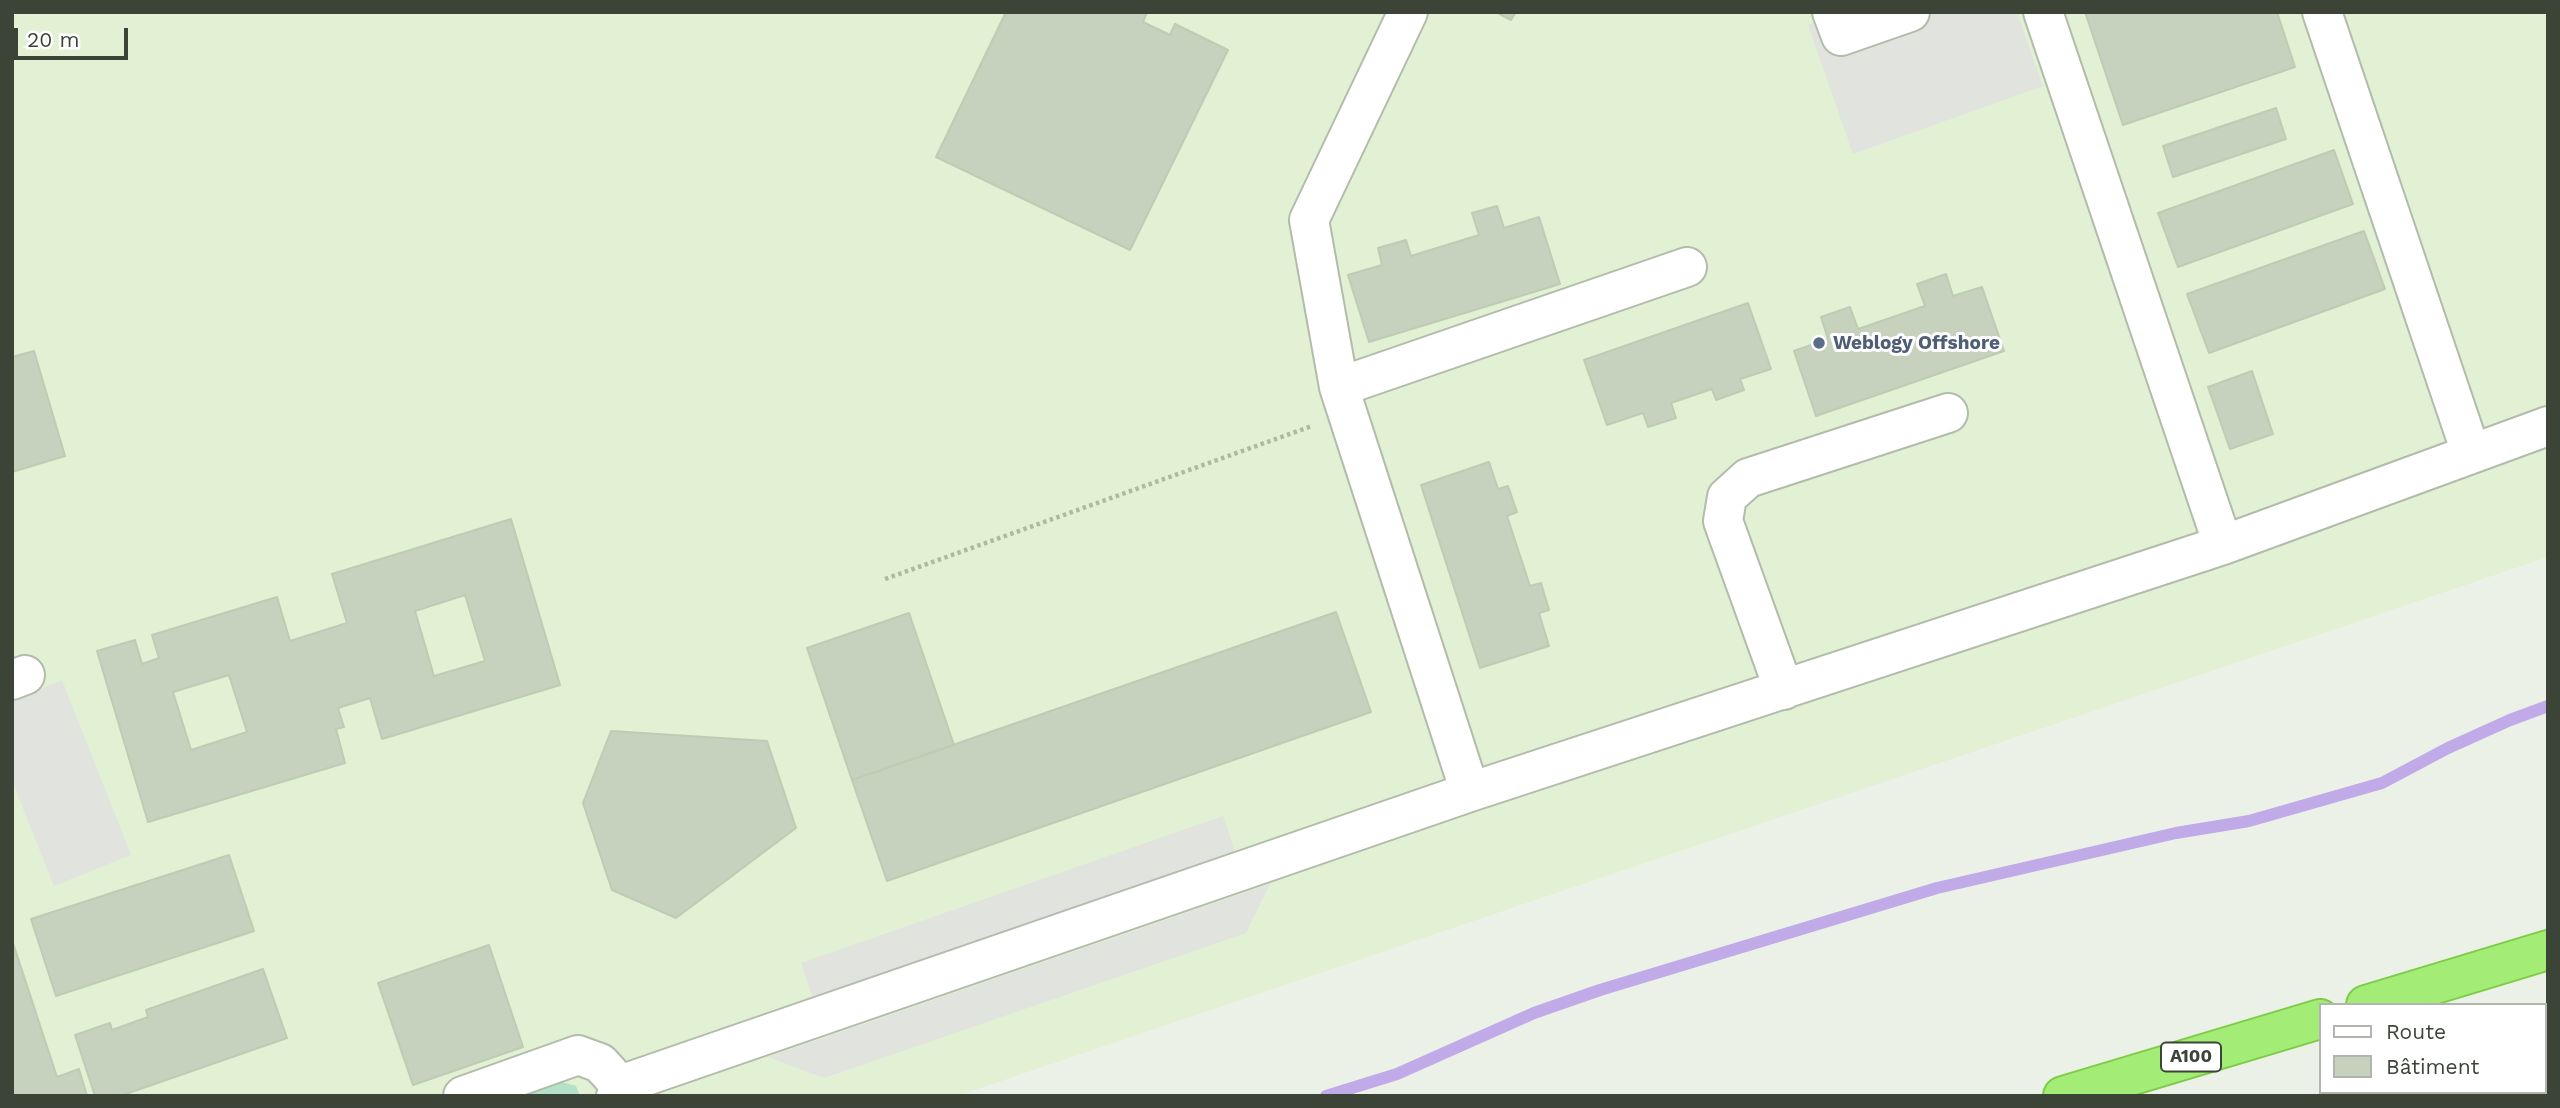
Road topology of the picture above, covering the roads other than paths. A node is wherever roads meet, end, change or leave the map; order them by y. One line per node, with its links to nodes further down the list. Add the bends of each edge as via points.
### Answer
1 (1408, 12): 7 (lane, via 1308,220)
2 (1832, 12): 3 (lane, via 1841,36)
3 (1910, 12)
4 (2043, 12): 11 (lane)
5 (2322, 12): 10 (lane)
6 (1687, 267): 7 (lane)
7 (1344, 400): 13 (lane)
8 (1948, 413): 12 (lane, via 1748,478 1727,497 1723,521)
9 (2548, 426): 10 (lane)
10 (2471, 453): 11 (lane)
11 (2223, 545): 12 (lane)
12 (1784, 690): 13 (lane)
13 (1470, 792): 17 (lane)
14 (2548, 950): 15 (highway)
15 (2374, 1003)
16 (2318, 1020): 19 (highway, A100)
17 (618, 1090): 18 (lane, via 600,1063 578,1055)
18 (463, 1096)
19 (2063, 1096)

